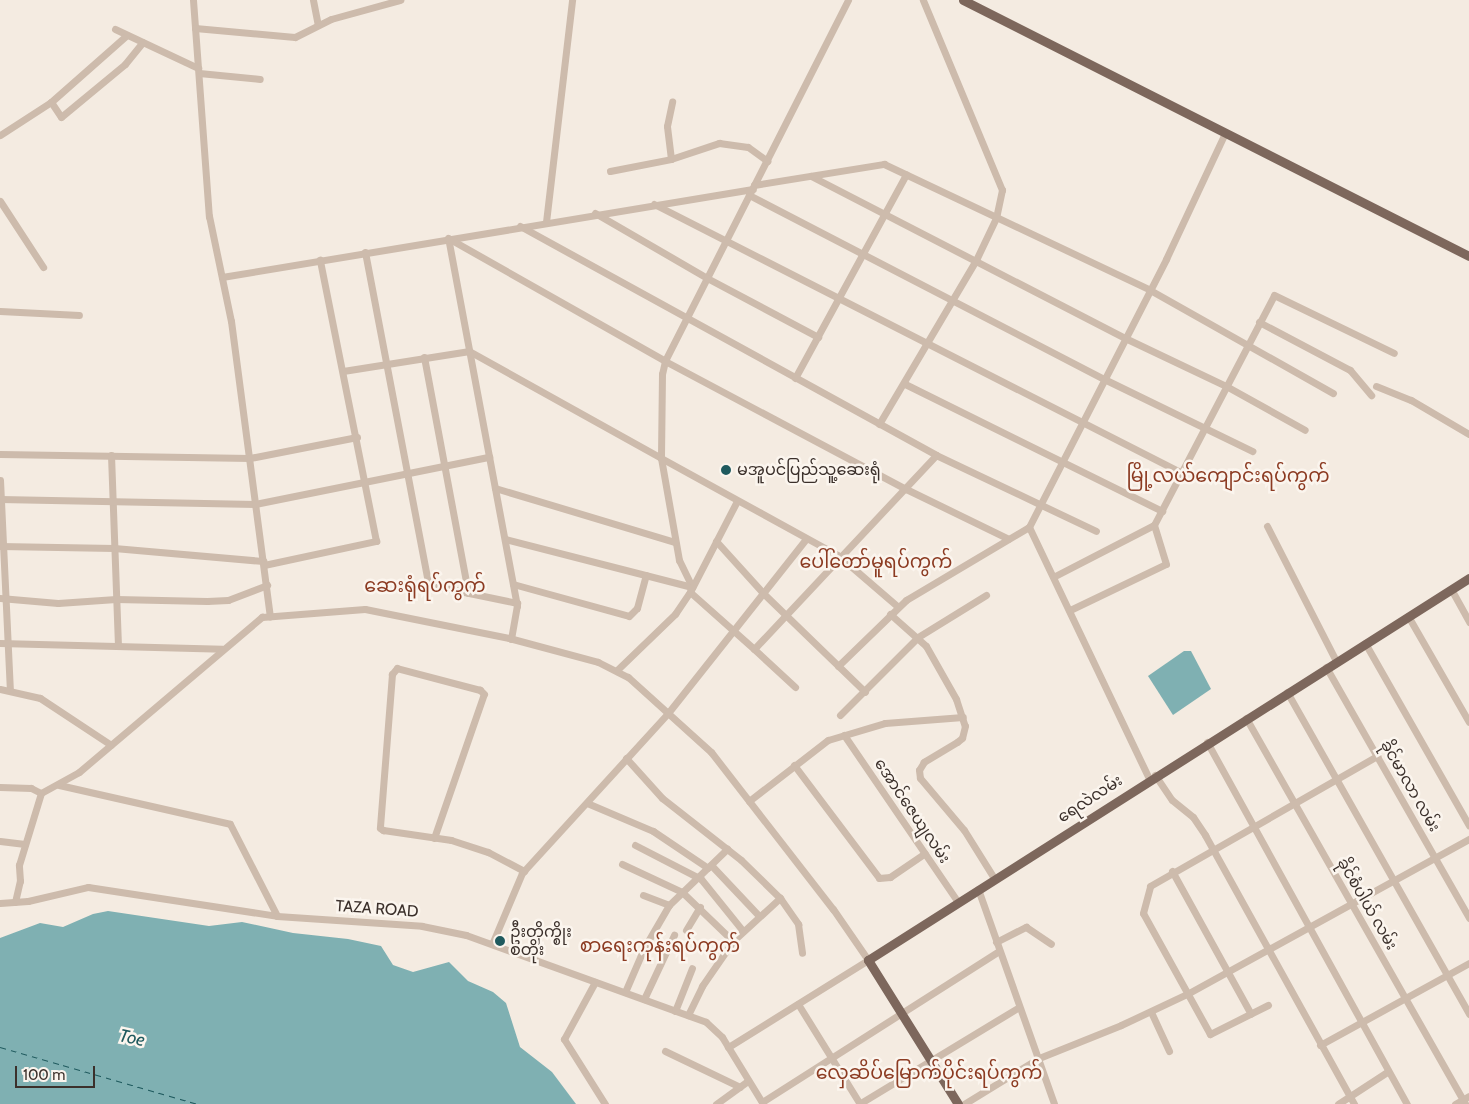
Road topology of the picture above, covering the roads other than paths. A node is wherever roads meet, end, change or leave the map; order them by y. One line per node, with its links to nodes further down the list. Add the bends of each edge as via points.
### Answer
1 (193, 0): 9 (street)
2 (313, 0): 8 (street)
3 (400, 0): 8 (street)
4 (572, 0): 30 (street)
5 (848, 0): 20 (street)
6 (923, 0): 29 (street, via 999,176 1002,190)
7 (963, 0): 17 (main road)
8 (318, 25): 9 (street, via 295,37)
9 (195, 28): 13 (street)
10 (115, 29): 11 (street)
11 (127, 34): 12 (street); 15 (street)
12 (143, 42): 13 (street); 15 (street, via 125,64 61,117)
13 (199, 71): 14 (street); 40 (street, via 209,216)
14 (260, 79)
15 (51, 102): 18 (street)
16 (672, 102): 19 (street, via 667,126)
17 (1225, 134): 36 (main road); 42 (street)
18 (0, 135)
19 (671, 159): 20 (street, via 719,143 748,147); 21 (street)
20 (767, 161): 24 (street)
21 (610, 171)
22 (906, 174): 23 (street, via 884,164); 28 (street); 29 (street)
23 (811, 176): 24 (street); 28 (street)
24 (752, 190): 26 (street); 33 (street); 35 (street)
25 (0, 201): 39 (street)
26 (654, 204): 27 (street); 33 (street)
27 (595, 213): 30 (street); 41 (street)
28 (884, 213): 35 (street); 38 (street)
29 (996, 218): 38 (street); 42 (street)
30 (546, 222): 31 (street)
31 (520, 226): 32 (street); 47 (street)
32 (448, 238): 34 (street); 53 (street); 56 (street)
33 (726, 240): 41 (street); 43 (street)
34 (365, 252): 37 (street); 57 (street)
35 (862, 254): 43 (street); 44 (street)
36 (1469, 256)
37 (320, 260): 40 (street); 58 (street)
38 (976, 260): 44 (street); 50 (street)
39 (43, 267)
40 (222, 277): 77 (street)
41 (707, 278): 47 (street); 49 (street)
42 (1150, 290): 50 (street); 52 (street)
43 (839, 298): 49 (street); 51 (street)
44 (953, 301): 51 (street); 60 (street)
45 (0, 311): 46 (street)
46 (79, 315)
47 (687, 318): 56 (street); 59 (street)
48 (1259, 322): 52 (street); 54 (street, via 1277,294); 65 (street, via 1350,370)
49 (818, 336): 59 (street)
50 (1125, 338): 60 (street); 62 (street)
51 (928, 343): 61 (street); 66 (street)
52 (1246, 345): 62 (street); 64 (street)
53 (469, 351): 55 (street); 76 (street); 78 (street)
54 (1394, 353)
55 (424, 357): 57 (street); 80 (street)
56 (665, 361): 78 (street); 86 (street)
57 (386, 362): 58 (street); 82 (street)
58 (343, 371): 71 (street)
59 (795, 378): 67 (street)
60 (1104, 379): 66 (street); 68 (street)
61 (905, 384): 67 (street); 79 (street)
62 (1226, 386): 68 (street); 69 (street)
63 (1376, 386): 70 (street, via 1411,400)
64 (1333, 393)
65 (1370, 395)
66 (1082, 422): 79 (street); 81 (street)
67 (880, 424): 75 (street)
68 (1204, 428): 72 (street); 81 (street)
69 (1304, 430)
70 (1469, 434)
71 (357, 437): 77 (street); 84 (street)
72 (1252, 451)
73 (0, 454): 74 (street)
74 (111, 455): 77 (street); 89 (street)
75 (936, 455): 86 (street); 90 (street)
76 (489, 457): 80 (street); 85 (street)
77 (250, 458): 91 (street)
78 (661, 458): 88 (street); 101 (street)
79 (1061, 463): 90 (street); 92 (street)
80 (444, 465): 82 (street); 113 (street)
81 (1182, 473): 92 (street)
82 (406, 475): 84 (street); 113 (street, via 428,581 435,586)
83 (0, 480): 87 (street)
84 (366, 481): 91 (street); 105 (street, via 376,541)
85 (495, 488): 97 (street); 101 (street)
86 (906, 489): 98 (street); 104 (street)
87 (1, 499): 89 (street); 102 (street)
88 (736, 501): 99 (street); 100 (street)
89 (112, 502): 91 (street); 103 (street)
90 (1040, 503): 95 (street); 96 (street)
91 (255, 504): 105 (street)
92 (1162, 511): 93 (street)
93 (1154, 525): 107 (street); 120 (street, via 1166,564)
94 (1267, 526): 135 (street)
95 (1029, 527): 98 (street); 107 (street)
96 (1096, 531)
97 (505, 539): 106 (street); 110 (street)
98 (1009, 539): 119 (street)
99 (806, 540): 104 (street); 114 (street)
100 (716, 541): 111 (street); 114 (street)
101 (675, 542): 111 (street)
102 (2, 546): 103 (street); 116 (street)
103 (114, 548): 105 (street); 117 (street)
104 (839, 556): 119 (street); 121 (street)
105 (264, 563): 109 (street)
106 (646, 575): 110 (street, via 638,608 629,616); 111 (street)
107 (1055, 576): 120 (street)
108 (1469, 578): 112 (main road, ရေလဲလမ်း)
109 (267, 584): 117 (street, via 228,600); 123 (street)
110 (513, 584): 118 (street)
111 (691, 590): 126 (street); 138 (street, via 675,614)
112 (1451, 590): 124 (main road, ရေလဲလမ်း); 125 (street)
113 (468, 593): 118 (street)
114 (763, 593): 121 (street); 126 (street)
115 (986, 595): 127 (street)
116 (3, 598): 117 (street, via 58,602); 130 (street)
117 (116, 599): 132 (street)
118 (517, 603): 128 (street)
119 (898, 606): 122 (street)
120 (1070, 610): 155 (street)
121 (785, 614): 134 (street); 136 (street)
122 (890, 614): 127 (street); 136 (street)
123 (270, 616): 128 (street, via 365,609); 133 (street, via 248,626)
124 (1408, 616): 131 (main road, ရေလဲလမ်း); 148 (street)
125 (1469, 622)
126 (733, 631): 134 (street); 144 (street)
127 (918, 637): 142 (street); 146 (street, via 956,698)
128 (511, 638): 138 (street)
129 (0, 643): 130 (street)
130 (9, 643): 132 (street); 141 (street)
131 (1365, 643): 135 (main road, ရေလဲလမ်း); 164 (street)
132 (118, 646): 133 (street)
133 (222, 649): 151 (street)
134 (754, 649): 139 (street)
135 (1336, 661): 137 (main road, ရေလဲလမ်း)
136 (838, 666): 142 (street)
137 (1326, 667): 143 (main road, ရေလဲလမ်း); 152 (street, ခိုင်မာလာ လမ်း)
138 (617, 670): 144 (street)
139 (795, 687)
140 (0, 689): 141 (street)
141 (10, 690): 151 (street, via 58,707)
142 (865, 692): 145 (street)
143 (1287, 692): 147 (main road, ရေလဲလမ်း); 156 (street)
144 (668, 713): 153 (street); 160 (street, via 710,752)
145 (840, 716)
146 (963, 717): 149 (street, via 885,723); 179 (street, via 965,731 962,738 924,762 919,770 920,778 964,830)
147 (1246, 718): 150 (main road, ရေလဲလမ်း); 162 (street, ခိုင်စံပါယ် လမ်း)
148 (1469, 722)
149 (844, 735): 154 (street, via 828,740); 172 (street, အောင်ဇေယျလမ်း)
150 (1207, 742): 155 (main road, ရေလဲလမ်း); 163 (street)
151 (112, 745): 157 (street)
152 (1377, 756): 156 (street); 173 (street, ခိုင်မာလာ လမ်း)
153 (626, 758): 161 (street); 171 (street, via 662,798)
154 (794, 765): 160 (street); 172 (street, via 879,878 890,877)
155 (1152, 777): 170 (street, via 1192,817); 179 (main road, ရေလဲလမ်း)
156 (1336, 779): 162 (street); 180 (street)
157 (59, 785): 159 (street); 191 (street, via 230,824)
158 (0, 787): 159 (street, via 31,788)
159 (41, 792): 168 (street)
160 (749, 801): 205 (street)
161 (587, 802): 175 (street, via 653,831); 176 (street)
162 (1294, 802): 163 (street); 188 (street, ခိုင်စံပါယ် လမ်း)
163 (1253, 825): 170 (street); 194 (street)
164 (1469, 825)
165 (434, 838): 165 (street, via 384,830 380,826 392,674 397,668 480,690 484,694); 176 (street, via 488,852)
166 (1469, 839): 173 (street)
167 (0, 840): 168 (street)
168 (25, 844): 185 (street)
169 (635, 845): 178 (street)
170 (1212, 847): 177 (street); 202 (street)
171 (727, 849): 175 (street); 184 (street)
172 (925, 853): 186 (street, အောင်ဇေယျလမ်း)
173 (1436, 860): 180 (street); 193 (street, ခိုင်မာလာ လမ်း)
174 (622, 864): 182 (street)
175 (709, 866): 178 (street); 192 (street)
176 (524, 871): 200 (street)
177 (1172, 871): 208 (street); 212 (street, via 1151,884 1143,909)
178 (698, 878): 182 (street); 196 (street, via 722,902)
179 (994, 878): 181 (main road, ရေလဲလမ်း)
180 (1394, 882): 188 (street); 209 (street)
181 (978, 889): 186 (main road, ရေလဲလမ်း); 199 (street)
182 (682, 892): 189 (street); 190 (street)
183 (643, 895): 189 (street)
184 (780, 898): 192 (street); 204 (street, via 798,924)
185 (15, 902): 187 (street, TAZA ROAD); 191 (street, TAZA ROAD, via 88,887)
186 (958, 902): 205 (main road, ရေလဲလမ်း)
187 (0, 903)
188 (1351, 904): 194 (street); 213 (street, ခိုင်စံပါယ် လမ်း)
189 (669, 905): 211 (street, via 644,948)
190 (700, 907): 195 (street); 198 (street)
191 (277, 916): 200 (street, TAZA ROAD, via 422,926)
192 (759, 916): 196 (street)
193 (1469, 918)
194 (1309, 928): 202 (street); 224 (street)
195 (686, 930)
196 (743, 931): 198 (street)
197 (674, 935): 214 (street)
198 (733, 941): 223 (street, via 702,986)
199 (996, 942): 201 (street, via 1026,927); 203 (street)
200 (492, 944): 210 (street, TAZA ROAD)
201 (1051, 944)
202 (1268, 950): 208 (street); 225 (street)
203 (1000, 951): 217 (street); 220 (street)
204 (802, 953)
205 (868, 960): 215 (street, ရေလဲလမ်း); 220 (main road)
206 (1469, 963): 209 (street)
207 (692, 968): 218 (street)
208 (1227, 972): 212 (street); 221 (street)
209 (1447, 975): 213 (street); 222 (street)
210 (595, 982): 211 (street, TAZA ROAD); 238 (street, via 564,1039)
211 (625, 992): 214 (street, TAZA ROAD)
212 (1187, 994): 219 (street); 221 (street, via 1211,1034)
213 (1404, 998): 224 (street); 236 (street, ခိုင်စံပါယ် လမ်း)
214 (644, 1000): 218 (street, TAZA ROAD)
215 (798, 1004): 226 (street, ရေလဲလမ်း); 229 (street)
216 (1268, 1005): 221 (street)
217 (1019, 1007): 230 (street); 231 (street)
218 (675, 1010): 223 (street, TAZA ROAD)
219 (1151, 1012): 227 (street); 230 (street)
220 (901, 1013): 229 (street); 231 (main road)
221 (1251, 1014)
222 (1469, 1014)
223 (688, 1015): 226 (street, TAZA ROAD, via 714,1027)
224 (1359, 1021): 225 (street); 232 (street)
225 (1320, 1045): 235 (street)
226 (728, 1047): 233 (street, TAZA ROAD)
227 (1169, 1050)
228 (665, 1051): 234 (street)
229 (831, 1058): 237 (street); 240 (street)
230 (1039, 1058): 242 (street); 243 (street)
231 (930, 1059): 240 (street); 241 (main road)
232 (1387, 1072): 235 (street); 246 (street)
233 (748, 1081): 234 (street); 237 (street, TAZA ROAD)
234 (740, 1087): 239 (street)
235 (1350, 1096): 244 (street); 245 (street)
236 (1463, 1101)
237 (762, 1103)
238 (605, 1104)
239 (716, 1104)
240 (860, 1104)
241 (958, 1104)
242 (964, 1104)
243 (1054, 1104)
244 (1338, 1104)
245 (1354, 1104)
246 (1407, 1104)

